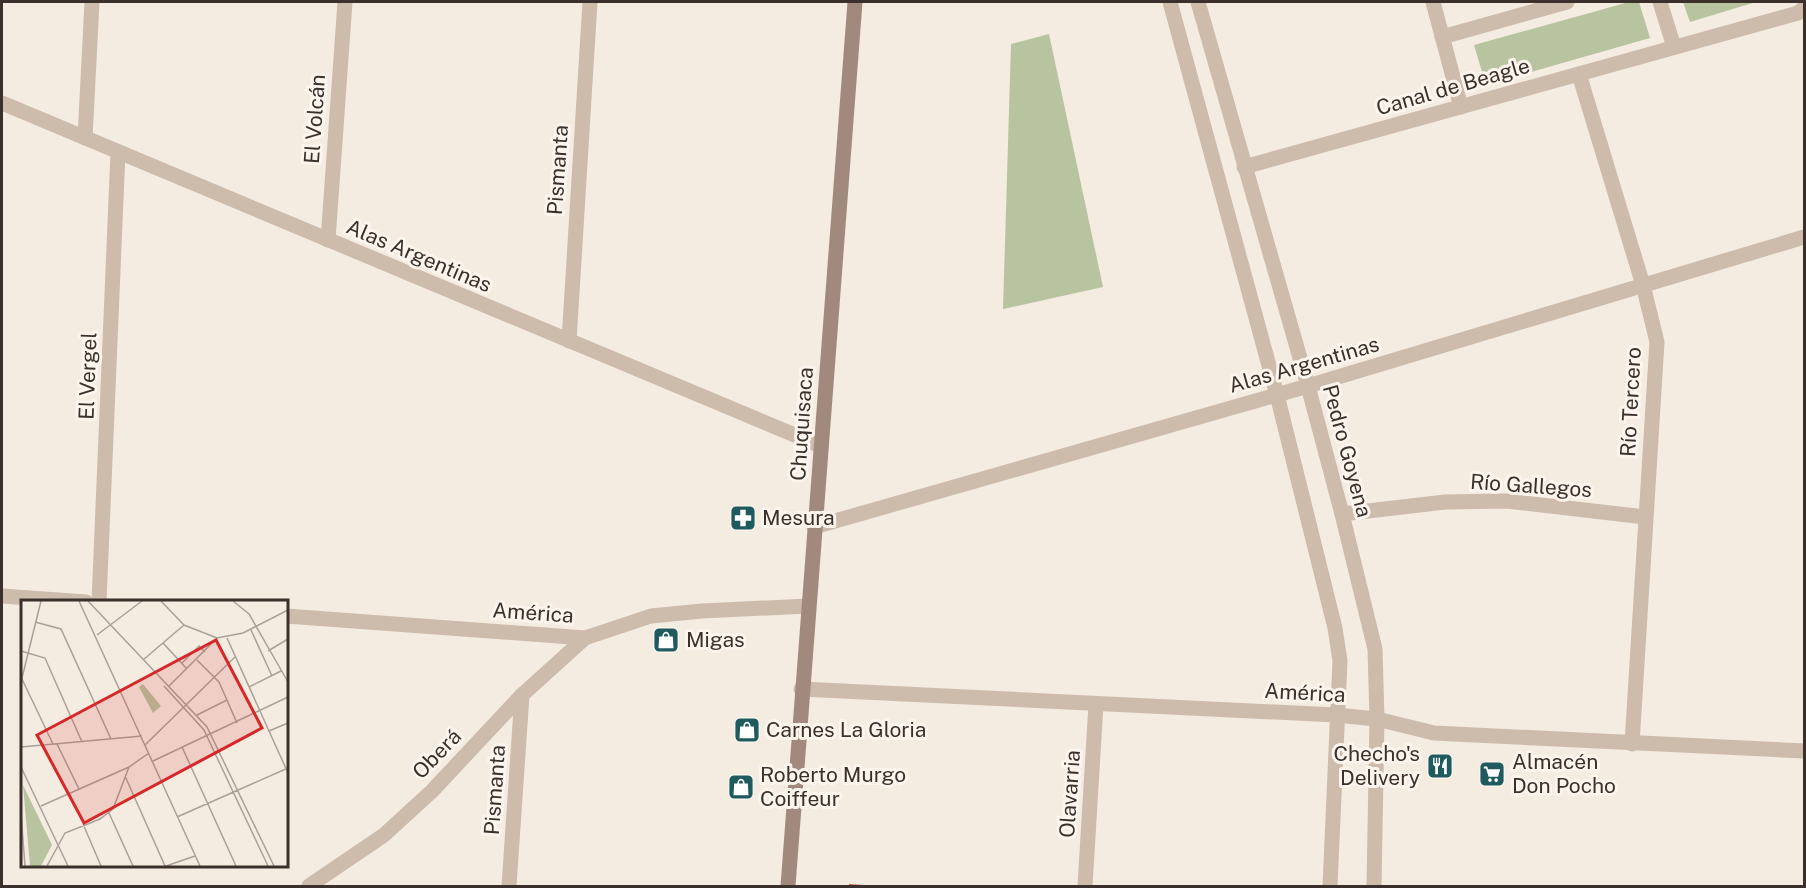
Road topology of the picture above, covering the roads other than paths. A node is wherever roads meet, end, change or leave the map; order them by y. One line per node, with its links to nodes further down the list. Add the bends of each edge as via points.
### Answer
1 (92, 2): 16 (street)
2 (345, 2): 20 (street, El Volcán)
3 (590, 2): 22 (street, Pismanta)
4 (855, 2): 25 (street, Chuquisaca)
5 (1170, 2): 24 (street)
6 (1198, 2): 18 (street, Pedro Goyena)
7 (1433, 2): 11 (street)
8 (1567, 2): 11 (street)
9 (1660, 2): 12 (street)
10 (1804, 8): 12 (street, Canal de Beagle, via 1798,13)
11 (1442, 37): 15 (street)
12 (1674, 47): 13 (street, Canal de Beagle)
13 (1579, 74): 15 (street, Canal de Beagle); 21 (street, Río Tercero)
14 (2, 103): 16 (street, Alas Argentinas)
15 (1461, 107): 18 (street, Canal de Beagle)
16 (85, 138): 17 (street, Alas Argentinas)
17 (118, 152): 20 (street, Alas Argentinas); 31 (street, El Vergel)
18 (1244, 167): 23 (street, Pedro Goyena)
19 (1804, 237): 21 (street, Alas Argentinas)
20 (328, 240): 22 (street, Alas Argentinas)
21 (1643, 285): 23 (street, Alas Argentinas); 27 (street, Río Tercero, via 1657,342)
22 (568, 341): 25 (street, Alas Argentinas)
23 (1308, 386): 24 (street, Alas Argentinas); 26 (street, Pedro Goyena)
24 (1277, 395): 28 (street, Alas Argentinas); 38 (street, via 1335,628 1340,661)
25 (821, 446): 28 (street, Chuquisaca)
26 (1342, 514): 27 (street, Río Gallegos, via 1445,502 1508,501); 39 (street, Pedro Goyena, via 1375,649)
27 (1645, 517): 40 (street, Río Tercero)
28 (814, 528): 32 (street, Chuquisaca)
29 (2, 596): 30 (street)
30 (58, 600)
31 (99, 600)
32 (808, 606): 34 (street, América, via 651,616); 35 (street, Chuquisaca)
33 (288, 616): 34 (street, América)
34 (585, 638): 36 (street, Oberá)
35 (801, 689): 37 (street, América); 44 (street, Chuquisaca)
36 (522, 695): 42 (street, Oberá, via 432,791 384,835); 43 (street, Pismanta)
37 (1096, 704): 38 (street, América); 45 (street, Olavarria)
38 (1336, 715): 39 (street, América); 46 (street)
39 (1377, 719): 40 (street, América, via 1434,733); 47 (street, Pedro Goyena)
40 (1632, 744): 41 (street, América)
41 (1804, 751)
42 (309, 886)
43 (509, 886)
44 (788, 886)
45 (1085, 886)
46 (1330, 886)
47 (1374, 886)

